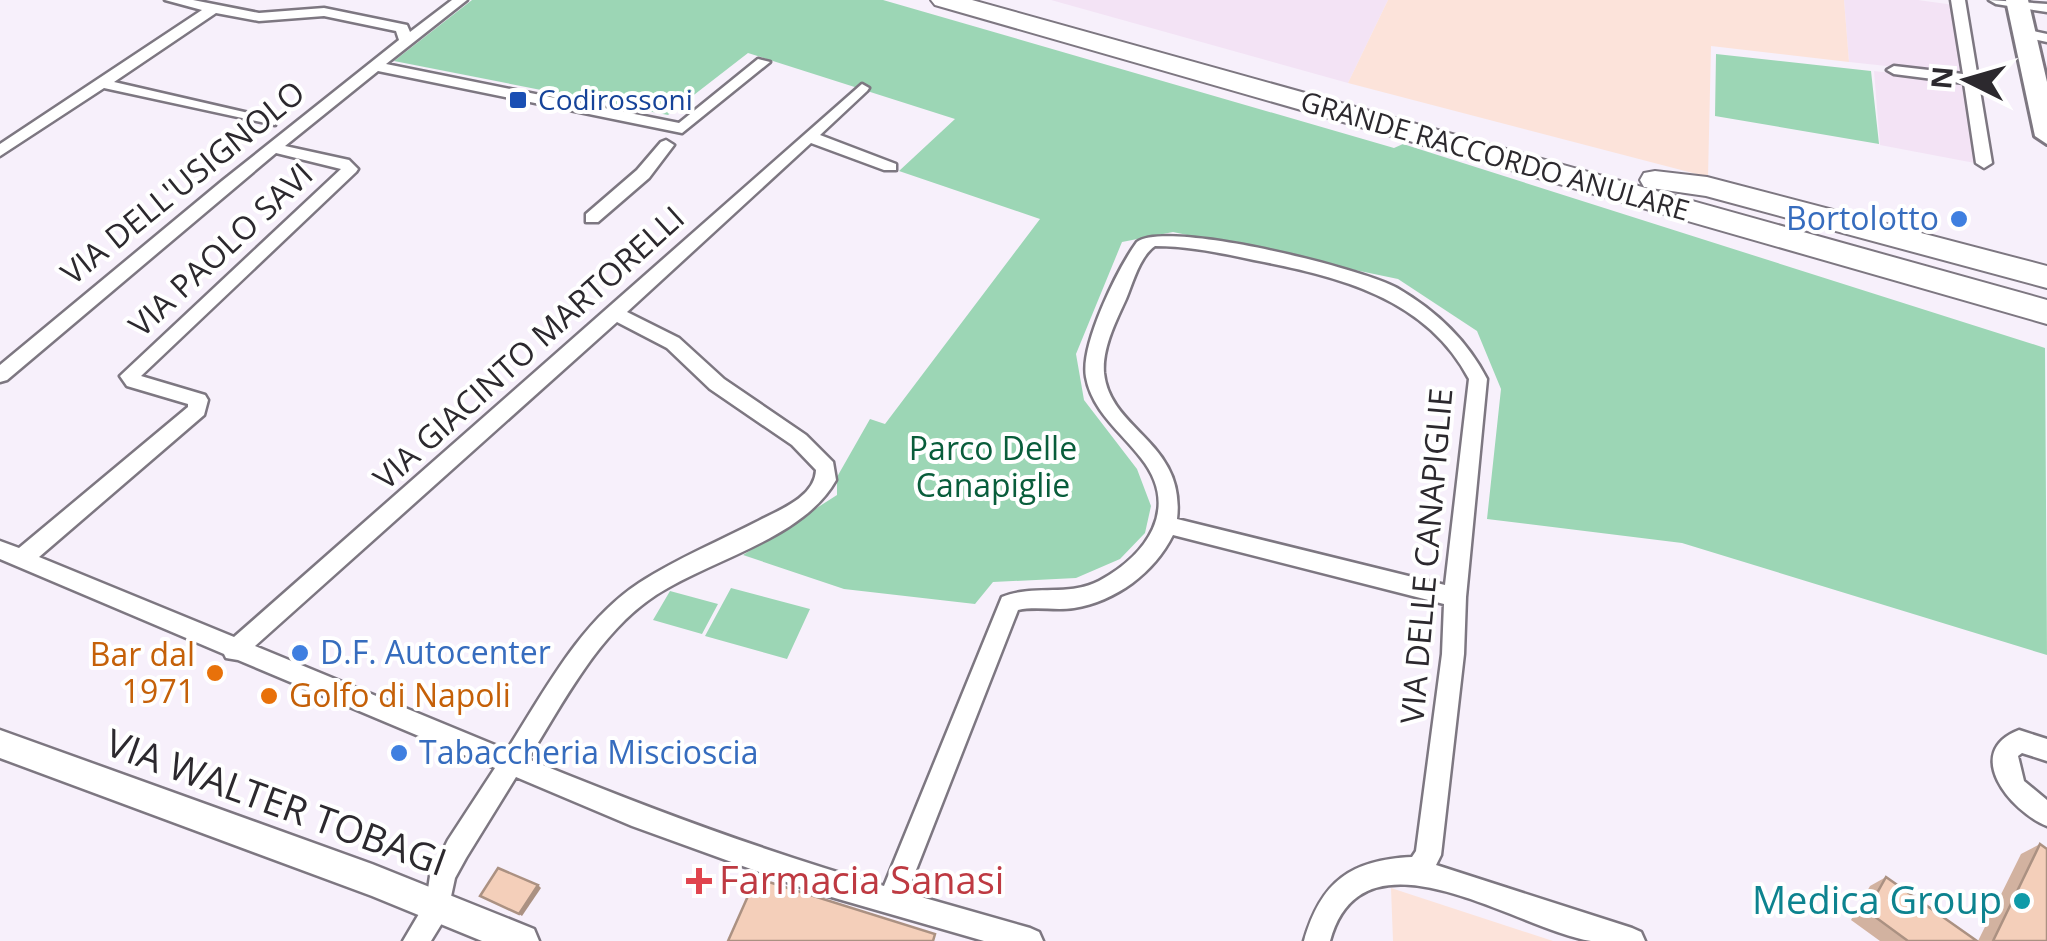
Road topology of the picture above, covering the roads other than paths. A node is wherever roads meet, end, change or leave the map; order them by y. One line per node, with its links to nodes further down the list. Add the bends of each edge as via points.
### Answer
1 (172, 0): 7 (street)
2 (460, 0): 10 (street, VIA DELL'USIGNOLO)
3 (944, 0): 29 (highway, GRANDE RACCORDO ANULARE)
4 (1004, 0): 27 (highway, GRANDE RACCORDO ANULARE)
5 (1958, 0): 14 (street)
6 (2010, 1): 8 (street); 9 (main road)
7 (214, 8): 10 (street, via 266,18 346,15 398,26); 15 (street)
8 (2047, 8)
9 (2035, 35): 21 (main road)
10 (405, 39): 12 (street, VIA DELL'USIGNOLO)
11 (763, 62): 19 (street)
12 (374, 66): 17 (street); 23 (street, VIA DELL'USIGNOLO)
13 (1894, 70): 14 (street)
14 (1970, 79): 25 (street)
15 (101, 83): 18 (street); 24 (street)
16 (862, 88): 20 (street, VIA GIACINTO MARTORELLI)
17 (628, 117): 19 (street); 22 (street, via 652,142)
18 (270, 122)
19 (682, 128): 22 (street, via 681,140)
20 (808, 136): 26 (street); 33 (street, VIA GIACINTO MARTORELLI)
21 (2047, 136)
22 (666, 145): 28 (street)
23 (274, 148): 35 (street, VIA DELL'USIGNOLO); 37 (street, VIA PAOLO SAVI, via 350,169 130,376 198,400 197,410)
24 (0, 151)
25 (1984, 163)
26 (890, 167)
27 (1654, 180): 30 (highway, via 1707,187); 31 (highway, GRANDE RACCORDO ANULARE)
28 (592, 218)
29 (1713, 218): 32 (highway, GRANDE RACCORDO ANULARE); 34 (highway)
30 (2047, 277)
31 (2047, 291)
32 (2047, 312)
33 (615, 313): 39 (street, VIA GIACINTO MARTORELLI); 42 (street, via 668,340 716,384 800,440 826,468 826,480 802,508 627,604 575,664)
34 (2047, 337)
35 (0, 375)
36 (1166, 525): 38 (street); 38 (street, VIA DELLE CANAPIGLIE, via 1164,472 1095,375 1099,348 1141,248 1163,239 1355,277 1411,308 1457,349 1478,379); 45 (street, via 1141,564 1102,589 1080,598 1010,604)
37 (10, 555): 39 (street)
38 (1455, 597): 44 (street, VIA DELLE CANAPIGLIE, via 1428,855)
39 (234, 651): 42 (street)
40 (0, 744): 46 (street, VIA WALTER TOBAGI)
41 (2047, 750): 43 (street, via 2019,741 2006,756 2009,784)
42 (510, 766): 45 (street, via 770,864); 46 (street, via 447,868)
43 (2047, 814)
44 (1414, 870): 50 (street, via 1376,874 1343,890 1327,906); 51 (street)
45 (892, 900): 49 (street)
46 (438, 906): 47 (street); 48 (street, VIA WALTER TOBAGI)
47 (416, 941)
48 (522, 941)
49 (1030, 941)
50 (1317, 941)
51 (1632, 941)

